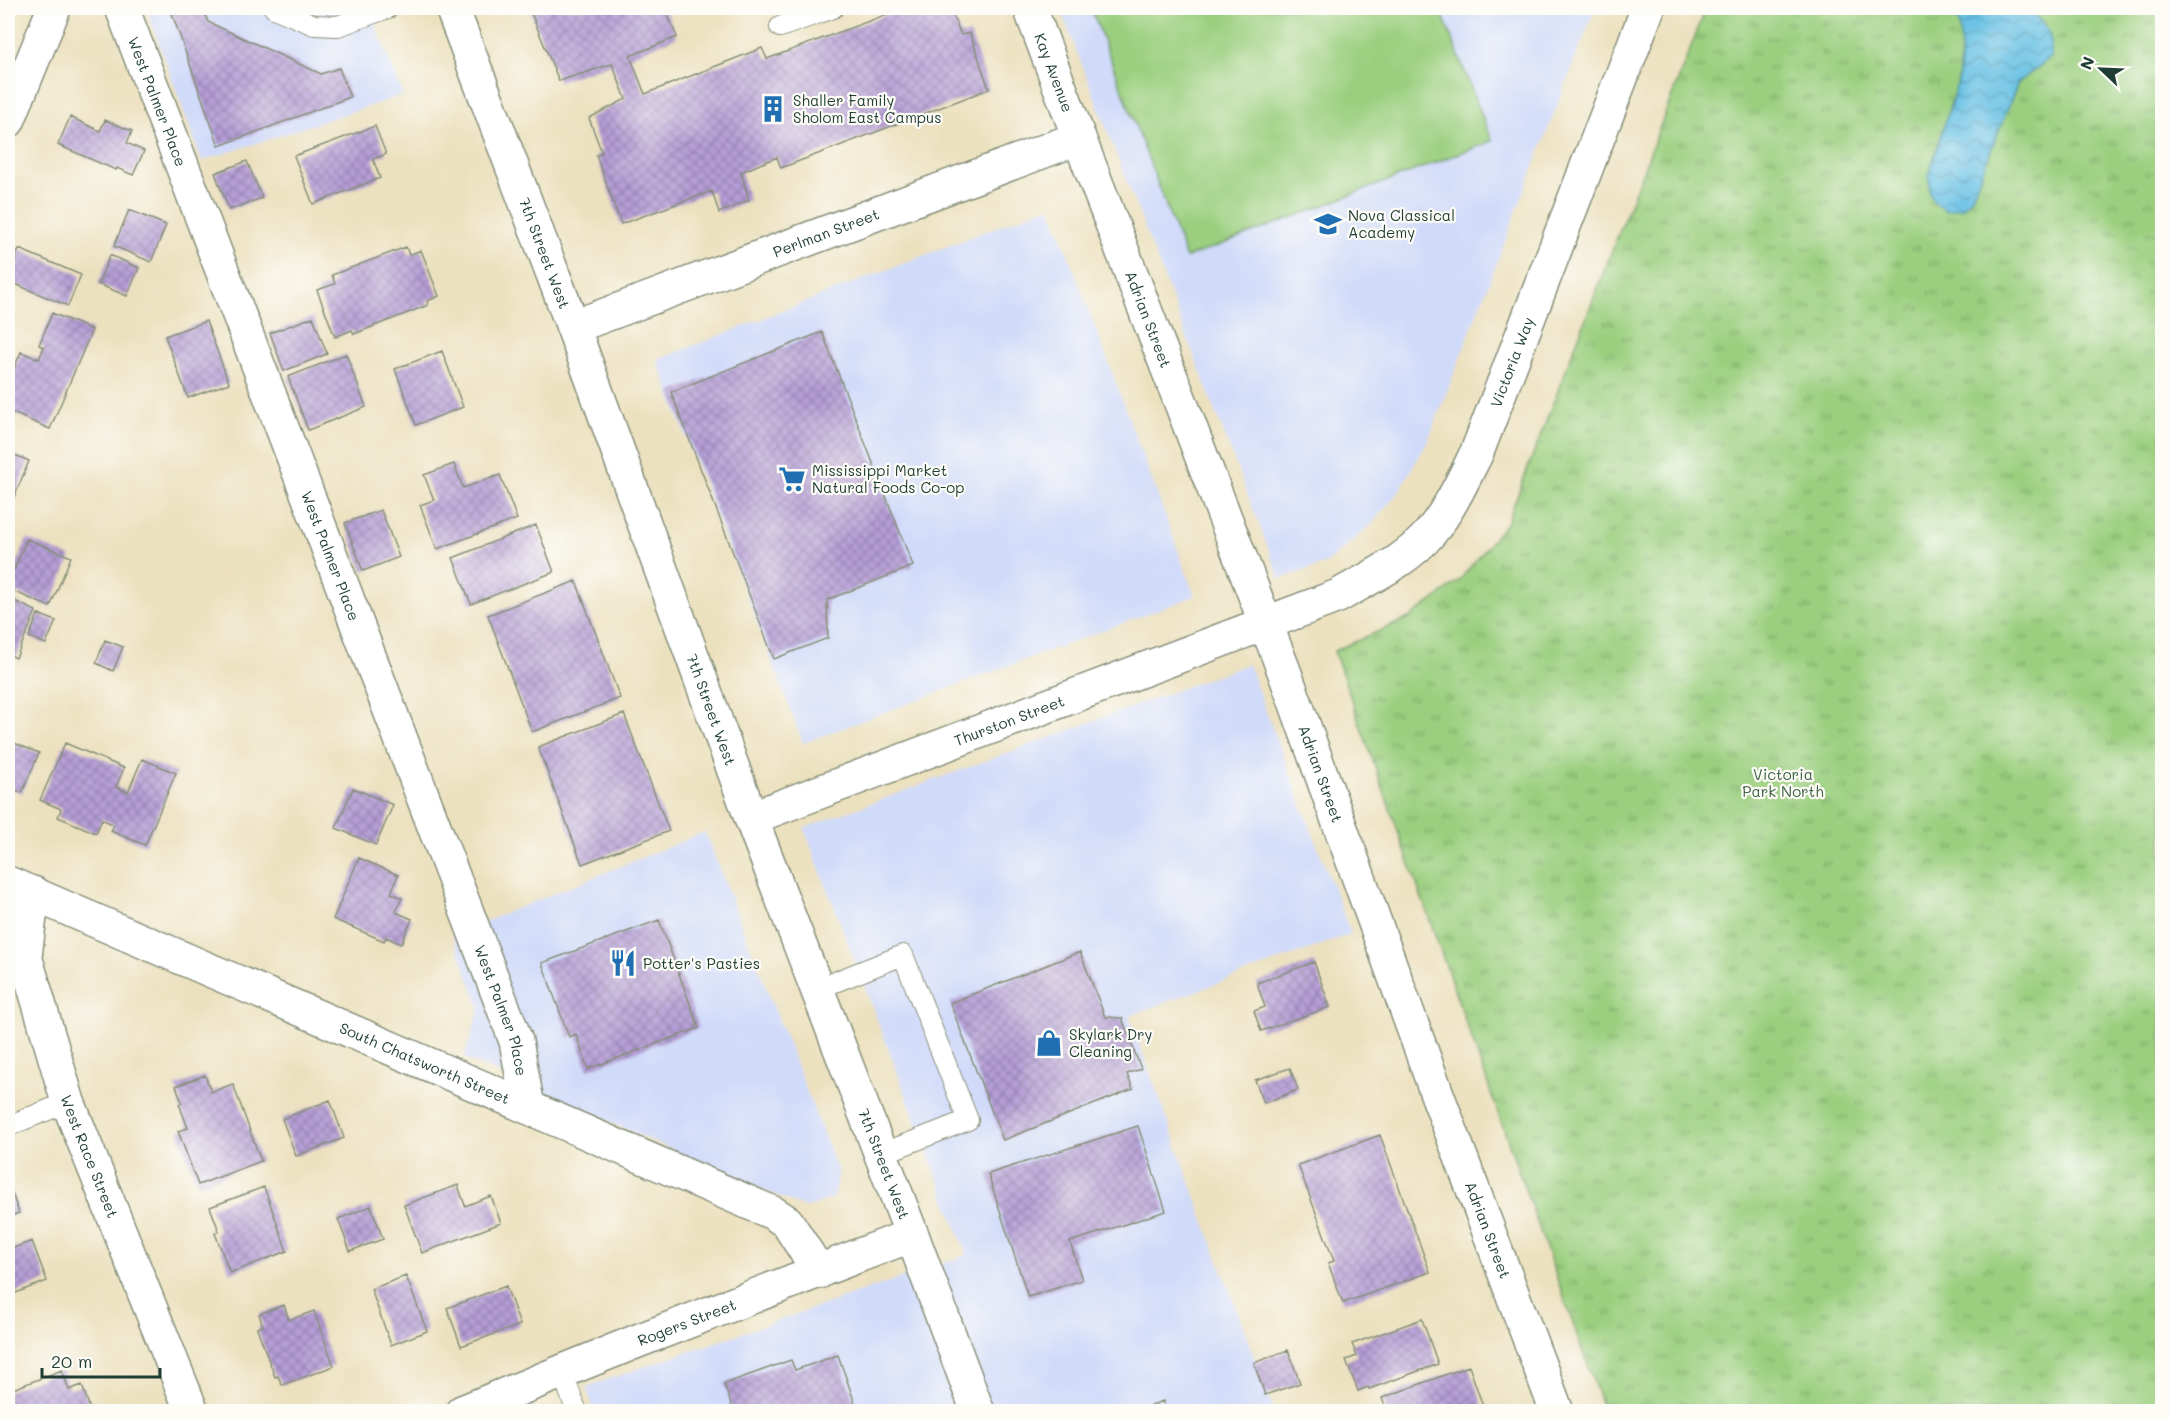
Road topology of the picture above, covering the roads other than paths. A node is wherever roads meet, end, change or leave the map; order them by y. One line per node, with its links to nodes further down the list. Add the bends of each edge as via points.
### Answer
1 (54, 8): 10 (street)
2 (122, 8): 18 (street, West Palmer Place, via 516,1041)
3 (274, 8): 4 (lane, via 314,25 338,26)
4 (388, 8)
5 (452, 8): 12 (street, 7th Street West)
6 (833, 8): 9 (lane)
7 (1030, 8): 11 (street, Kay Avenue)
8 (1648, 8): 13 (street, Victoria Way, via 1477,452 1452,503 1429,535 1395,563 1338,596)
9 (780, 27)
10 (8, 121)
11 (1079, 138): 12 (street, Perlman Street); 13 (street, Adrian Street)
12 (573, 327): 14 (street, 7th Street West)
13 (1266, 625): 14 (street, Thurston Street); 28 (street, Adrian Street)
14 (751, 818): 16 (street, 7th Street West)
15 (20, 888): 17 (street, West Race Street, via 25,956); 18 (street, South Chatsworth Street)
16 (817, 989): 20 (street, 7th Street West); 20 (lane, via 903,955 968,1120)
17 (68, 1102): 19 (lane); 24 (street, West Race Street)
18 (528, 1107): 22 (street, South Chatsworth Street, via 773,1213 787,1222)
19 (8, 1126)
20 (881, 1154): 21 (street, 7th Street West)
21 (912, 1235): 22 (street, Rogers Street); 27 (street, 7th Street West)
22 (819, 1272): 23 (street, Rogers Street)
23 (562, 1372): 25 (street, Rogers Street); 26 (lane)
24 (192, 1412)
25 (462, 1412)
26 (577, 1412)
27 (978, 1412)
28 (1557, 1412)

